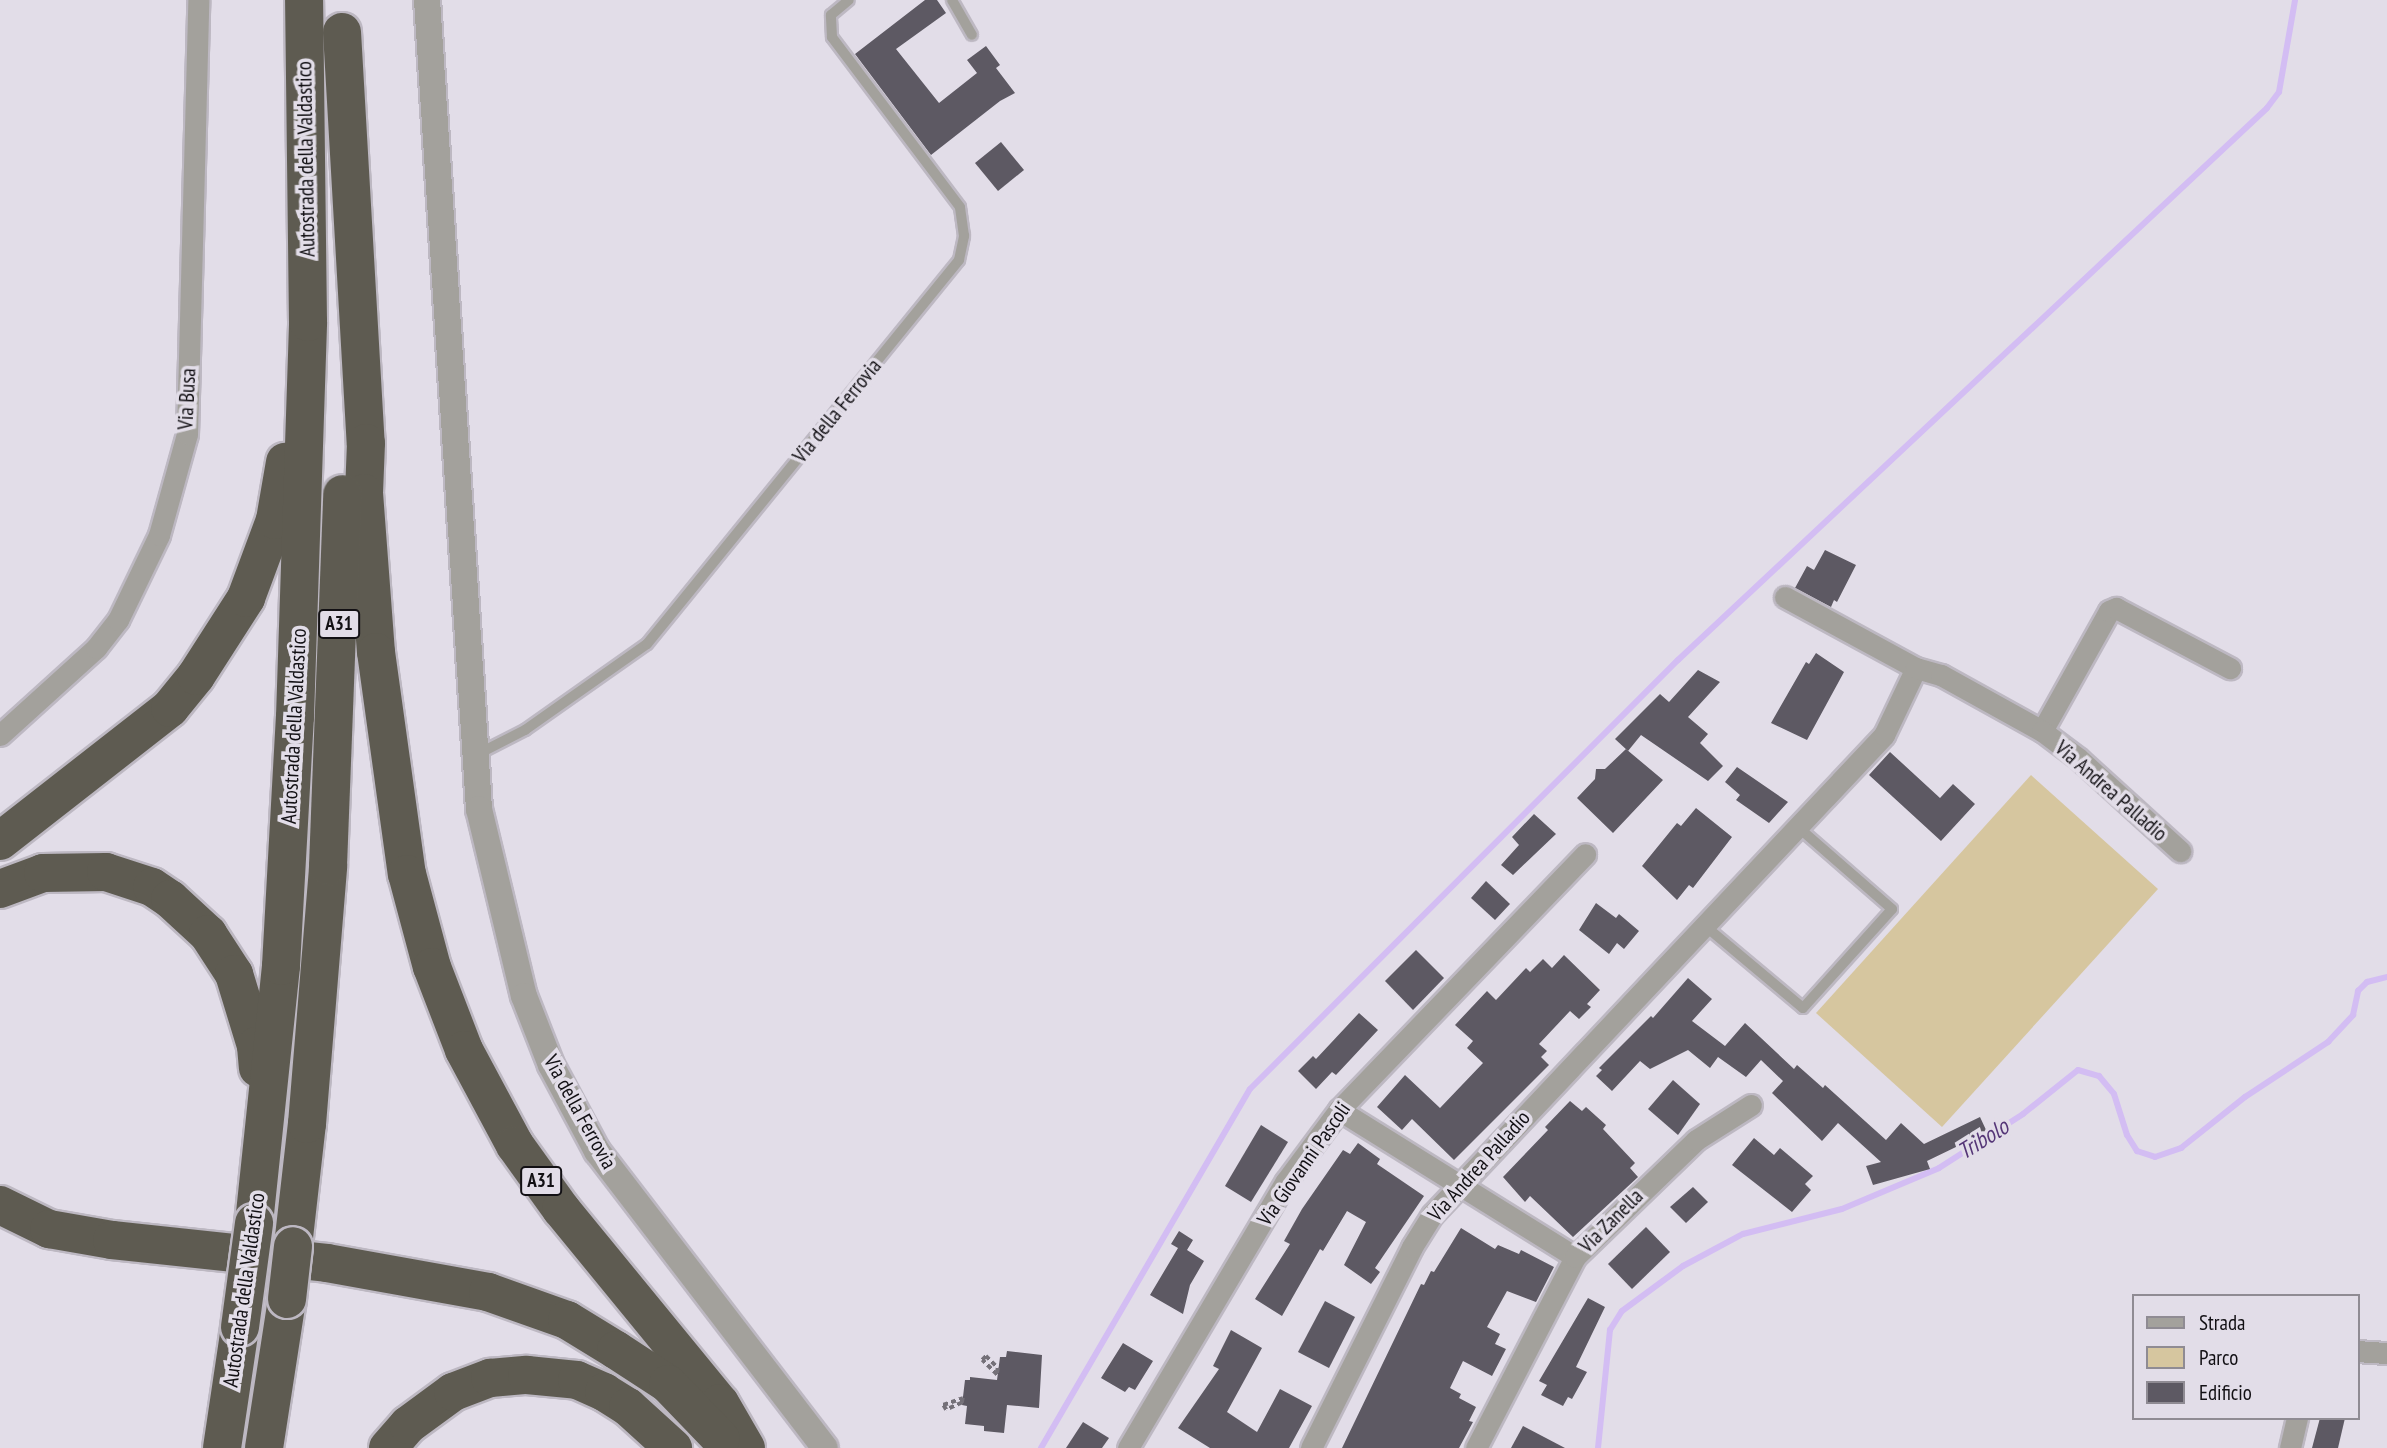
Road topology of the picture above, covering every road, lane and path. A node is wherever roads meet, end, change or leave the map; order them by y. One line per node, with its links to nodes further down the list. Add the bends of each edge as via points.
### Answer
1 (198, 0): 13 (street, Via Busa, via 187,433 159,535 118,620 96,648)
2 (304, 0): 8 (highway, Autostrada della Valdastico / A31)
3 (427, 0): 14 (street, Via della Ferrovia)
4 (849, 0): 14 (lane, Via della Ferrovia, via 831,15 832,37 960,207 964,236 958,260 647,645 525,730)
5 (951, 0): 7 (lane)
6 (341, 16): 34 (highway, Autostrada della Valdastico / A31, bridge, via 342,495 335,727 318,1003 287,1299); 39 (highway, A31, via 376,652 407,874 429,954 464,1050 515,1145 561,1209 720,1403)
7 (972, 35)
8 (307, 180): 16 (highway, A31, via 289,442 275,520 246,598 170,708); 25 (highway, Autostrada della Valdastico / A31, via 305,441 295,717 282,966)
9 (1785, 597): 10 (street, Via Andrea Palladio)
10 (1916, 668): 12 (street, Via Andrea Palladio, via 1941,675); 15 (street, Via Andrea Palladio, via 1884,735)
11 (2230, 668): 12 (street, Via Andrea Palladio, via 2116,608 2109,611)
12 (2042, 731): 17 (street, Via Andrea Palladio)
13 (0, 736)
14 (475, 756): 40 (street, Via della Ferrovia, via 479,809 524,996 551,1065 597,1151)
15 (1797, 826): 20 (street, Via Andrea Palladio); 20 (lane, via 1892,909 1803,1008)
16 (0, 841)
17 (2180, 851)
18 (1585, 854): 22 (street, Via Giovanni Pascoli)
19 (0, 889): 25 (highway, A31, via 43,873 106,872 152,887 208,934 234,974 256,1045)
20 (1704, 925): 23 (street, Via Andrea Palladio)
21 (1751, 1105): 26 (street, Via Zanella, via 1696,1140)
22 (1339, 1110): 23 (street); 41 (street, Via Giovanni Pascoli, via 1286,1181)
23 (1459, 1183): 26 (street); 42 (street, Via Andrea Palladio, via 1412,1247)
24 (0, 1205): 27 (highway, via 49,1229 87,1236 327,1263 488,1292 567,1320)
25 (256, 1207): 33 (highway, Autostrada della Valdastico / A31, bridge)
26 (1575, 1257): 43 (street, Via Zanella)
27 (616, 1350): 37 (highway, via 654,1388); 38 (highway, via 667,1384)
28 (2359, 1351): 29 (street)
29 (2387, 1353)
30 (986, 1356): 30 (path, via 999,1368 997,1375 982,1360)
31 (943, 1405): 31 (path, via 954,1399 963,1398 962,1403 946,1410)
32 (2297, 1420): 44 (street)
33 (222, 1448)
34 (264, 1448)
35 (388, 1448): 36 (highway, via 408,1425 453,1392 490,1378 527,1375 577,1380 604,1392)
36 (673, 1448)
37 (700, 1448)
38 (730, 1448)
39 (746, 1448)
40 (825, 1448)
41 (1128, 1448)
42 (1311, 1448)
43 (1476, 1448)
44 (2290, 1448)

